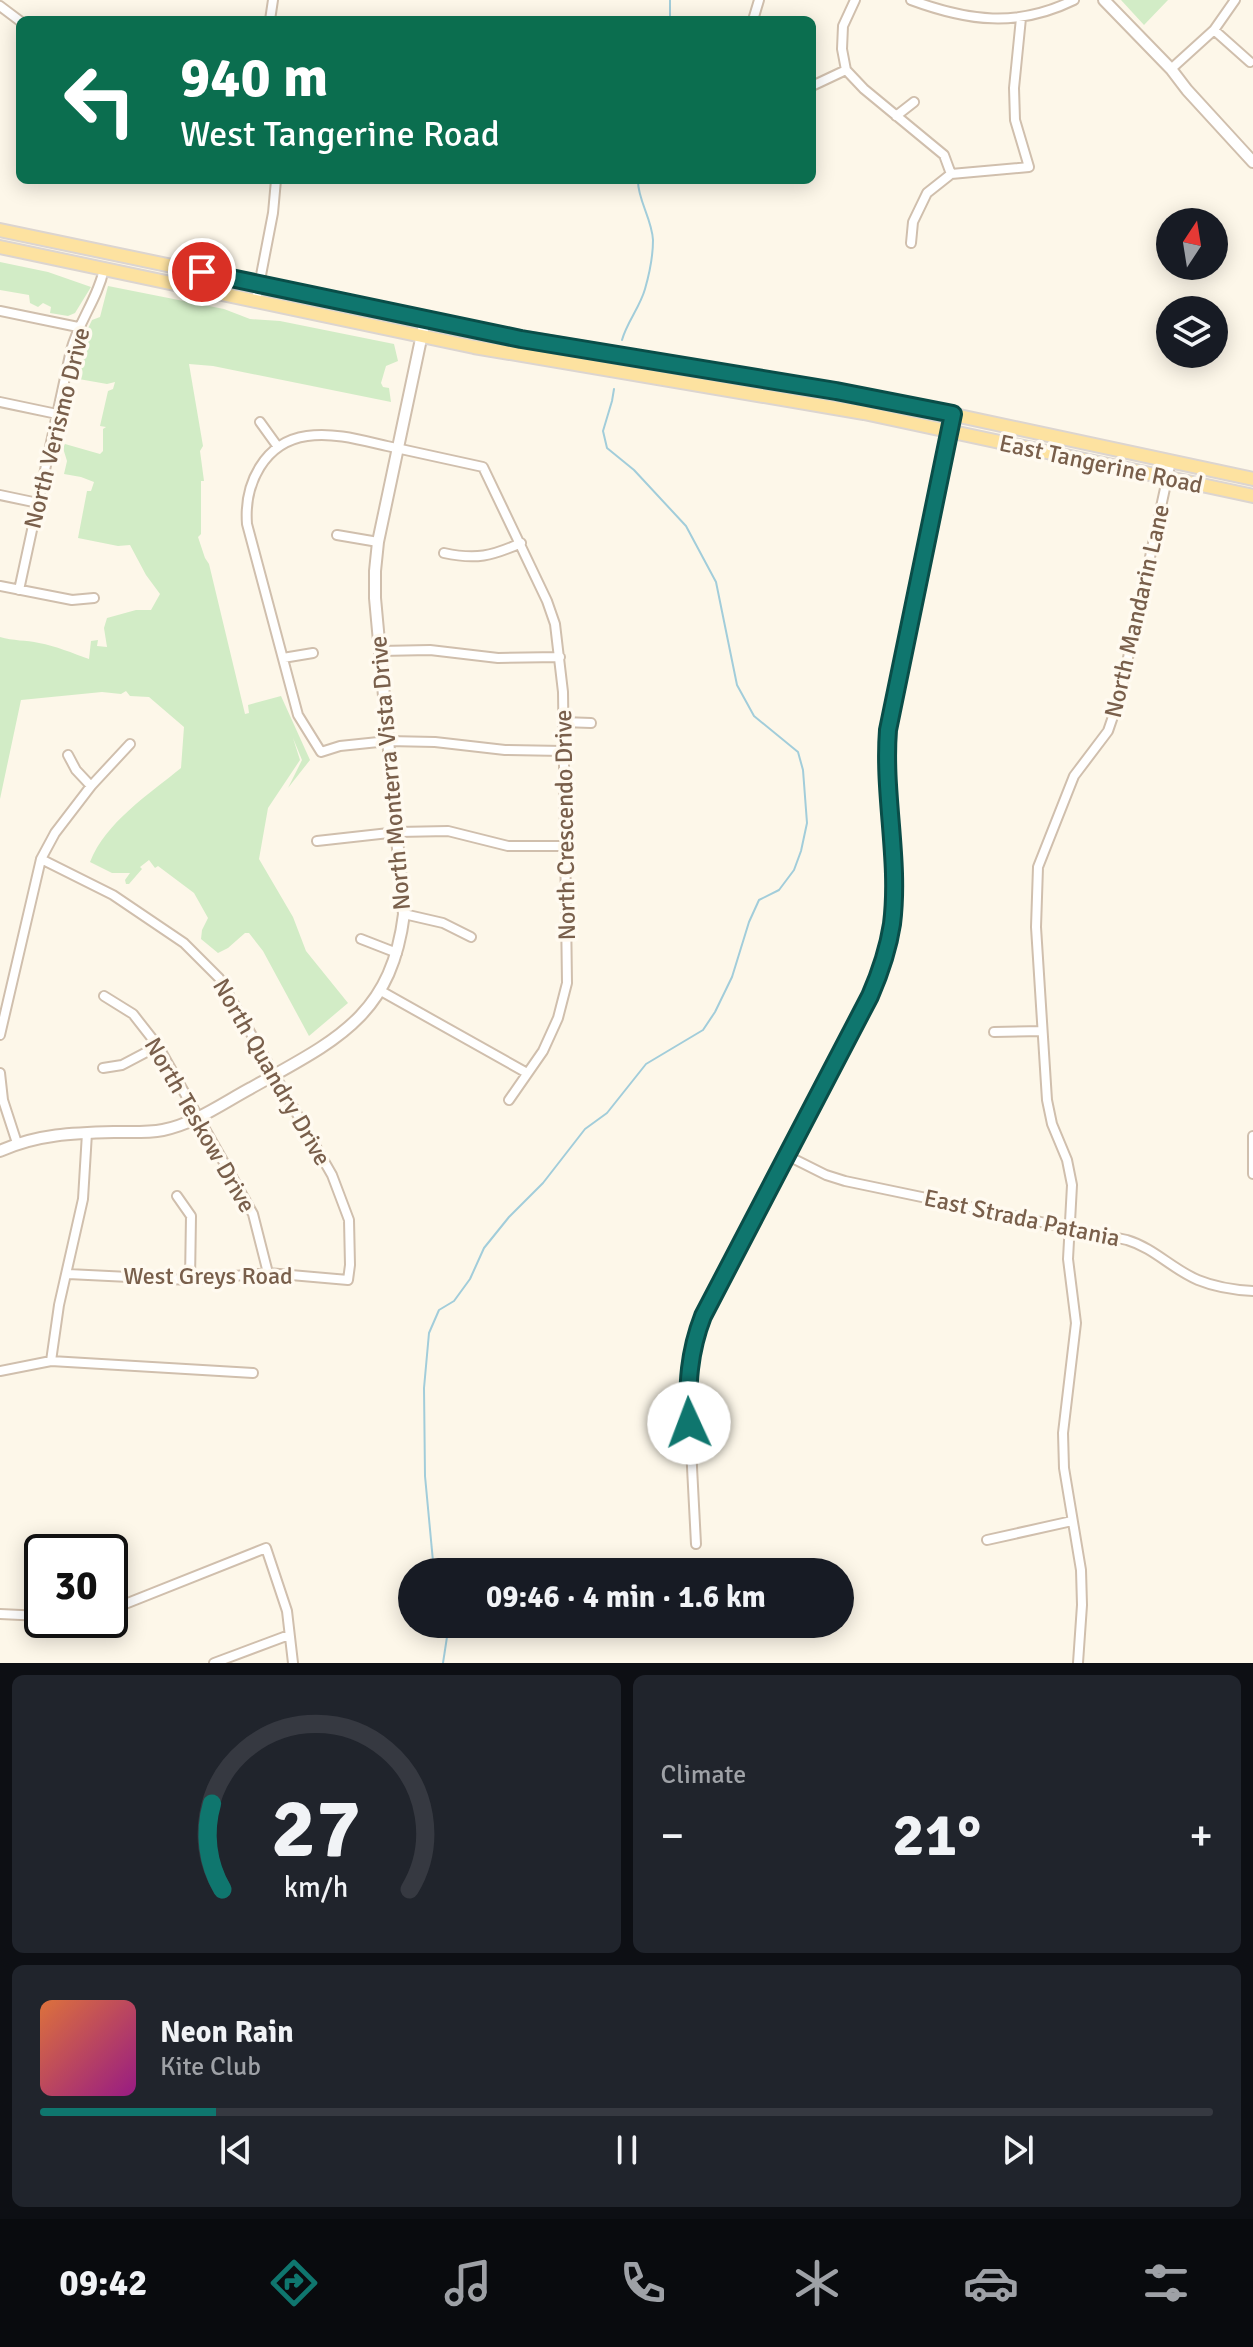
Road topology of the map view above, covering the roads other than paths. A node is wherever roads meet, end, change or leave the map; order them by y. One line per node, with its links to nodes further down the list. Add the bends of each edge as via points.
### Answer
1 (855, 0): 10 (street, via 843,26)
2 (911, 0): 6 (street, via 959,16)
3 (1074, 0): 6 (street)
4 (1104, 0): 9 (street)
5 (1235, 0): 7 (street)
6 (1021, 18): 15 (street, via 1015,120 1029,167)
7 (1214, 30): 8 (street); 9 (street)
8 (1250, 62)
9 (1171, 69): 14 (street)
10 (846, 70): 11 (street); 13 (street)
11 (816, 84)
12 (914, 102): 13 (street)
13 (896, 116): 15 (street, via 944,155)
14 (1253, 162)
15 (951, 174): 18 (street, via 927,193 913,222)
16 (276, 184): 21 (street)
17 (0, 230): 21 (main road, East Tangerine Road)
18 (911, 243)
19 (0, 247): 20 (main road, East Tangerine Road)
20 (104, 269): 22 (main road, East Tangerine Road); 25 (street, North Verismo Drive, via 99,290)
21 (259, 284): 22 (street); 24 (main road, East Tangerine Road)
22 (256, 301): 26 (main road, East Tangerine Road)
23 (0, 311): 25 (street)
24 (425, 320): 26 (street, North Monterra Vista Drive); 29 (main road, East Tangerine Road)
25 (78, 327): 28 (street, North Verismo Drive)
26 (422, 336): 31 (main road, East Tangerine Road); 33 (street, North Monterra Vista Drive)
27 (0, 402): 28 (street)
28 (57, 414): 39 (street, North Verismo Drive)
29 (953, 414): 31 (street); 34 (main road, East Tangerine Road)
30 (260, 422): 32 (street)
31 (949, 431): 35 (main road, East Tangerine Road); 82 (street, via 888,730 893,893 887,951 870,996)
32 (278, 447): 33 (street, via 328,435); 50 (street, via 257,470 246,507)
33 (398, 448): 41 (street, North Monterra Vista Drive); 42 (street, North Crescendo Drive, via 483,467)
34 (1171, 461): 35 (street, North Mandarin Lane); 36 (main road, East Tangerine Road)
35 (1168, 478): 38 (main road, East Tangerine Road); 68 (street, North Mandarin Lane, via 1115,713 1074,776 1038,867)
36 (1253, 479)
37 (0, 495): 39 (street)
38 (1253, 496)
39 (38, 503): 45 (street, North Verismo Drive)
40 (337, 535): 41 (street)
41 (378, 542): 47 (street, North Monterra Vista Drive, via 375,598)
42 (521, 543): 43 (street, via 478,557); 49 (street, North Crescendo Drive, via 555,624)
43 (444, 553)
44 (0, 586): 45 (street)
45 (19, 590): 46 (street, via 72,600)
46 (94, 598)
47 (380, 651): 49 (street); 53 (street, North Monterra Vista Drive)
48 (313, 653): 50 (street)
49 (560, 657): 51 (street, North Crescendo Drive)
50 (283, 658): 53 (street, via 298,715 321,752)
51 (563, 722): 52 (street); 55 (street, North Crescendo Drive)
52 (591, 723)
53 (388, 741): 55 (street); 58 (street, North Monterra Vista Drive)
54 (130, 744): 57 (street)
55 (563, 751): 60 (street, North Crescendo Drive)
56 (68, 755): 57 (street)
57 (91, 786): 61 (street)
58 (398, 832): 59 (street); 60 (street, via 448,831 508,846); 62 (street, North Monterra Vista Drive)
59 (317, 841)
60 (565, 846): 74 (street, North Crescendo Drive, via 567,983 558,1018)
61 (41, 859): 70 (street); 75 (street, North Quandry Drive, via 113,895 184,943 219,978)
62 (404, 914): 63 (street, via 443,923); 65 (street, North Monterra Vista Drive)
63 (471, 937)
64 (361, 939): 65 (street)
65 (397, 953): 66 (street, North Monterra Vista Drive)
66 (381, 991): 74 (street); 75 (street, North Monterra Vista Drive, via 343,1034)
67 (104, 996): 71 (street, North Teskow Drive, via 133,1014)
68 (1042, 1031): 69 (street); 85 (street, North Mandarin Lane, via 1048,1111 1072,1179)
69 (994, 1032)
70 (0, 1035)
71 (158, 1046): 72 (street, via 122,1065); 77 (street, North Teskow Drive)
72 (103, 1068)
73 (0, 1073): 80 (street)
74 (527, 1073): 76 (street, North Crescendo Drive)
75 (274, 1075): 77 (street, North Monterra Vista Drive); 89 (street, North Quandry Drive, via 332,1175 349,1220)
76 (509, 1100)
77 (199, 1117): 78 (street, North Monterra Vista Drive, via 158,1131); 86 (street, North Teskow Drive, via 253,1214)
78 (87, 1133): 80 (street, North Monterra Vista Drive); 87 (street, via 83,1199)
79 (1253, 1136): 83 (street)
80 (17, 1143): 81 (street, North Monterra Vista Drive)
81 (0, 1151)
82 (786, 1155): 85 (street, East Strada Patania, via 845,1181); 96 (street, via 693,1343 688,1390)
83 (1253, 1174)
84 (177, 1196): 88 (street, via 191,1216)
85 (1070, 1226): 90 (street, East Strada Patania, via 1134,1242 1196,1280); 94 (street, North Mandarin Lane, via 1076,1323 1063,1433)
86 (268, 1273): 88 (street, West Greys Road); 89 (street, West Greys Road)
87 (68, 1274): 88 (street, West Greys Road); 91 (street)
88 (190, 1280)
89 (348, 1280)
90 (1253, 1291)
91 (51, 1361): 92 (street); 93 (street)
92 (0, 1371)
93 (253, 1373)
94 (1072, 1521): 95 (street); 103 (street, North Mandarin Lane, via 1082,1579)
95 (987, 1540)
96 (696, 1544)
97 (128, 1603): 100 (street, via 266,1548 287,1611)
98 (0, 1614): 99 (street)
99 (24, 1615)
100 (289, 1635): 101 (street); 102 (street)
101 (214, 1663)
102 (293, 1663)
103 (1078, 1663)

